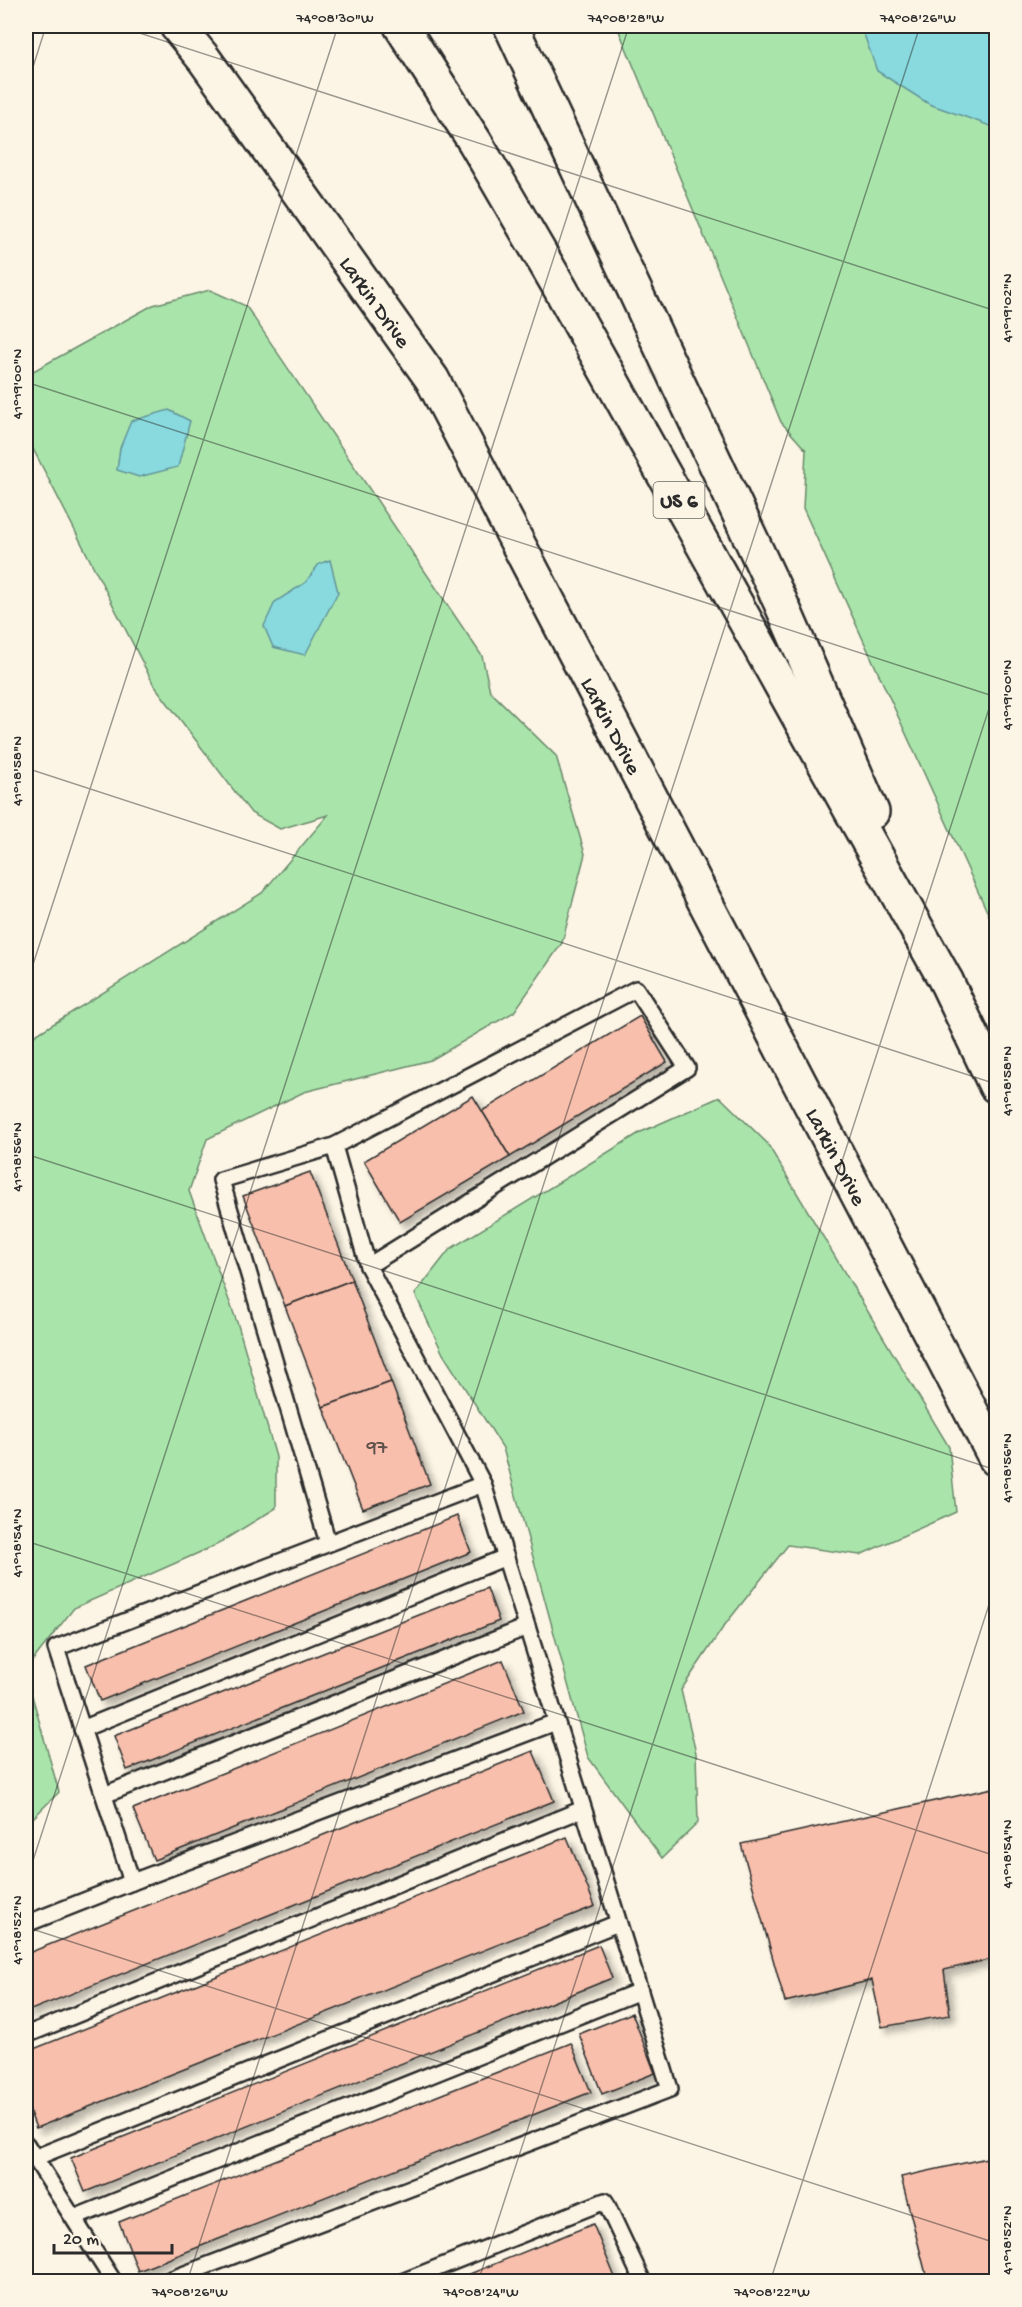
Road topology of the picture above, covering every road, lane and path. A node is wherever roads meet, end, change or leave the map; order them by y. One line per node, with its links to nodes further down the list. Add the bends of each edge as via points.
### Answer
1 (177, 26): 8 (main road, Larkin Drive, via 432,379)
2 (401, 26): 4 (main road, US 6, via 561,288)
3 (511, 26): 4 (main road, US 6, via 780,601)
4 (946, 981): 5 (main road, US 6)
5 (996, 1086)
6 (334, 1146): 7 (lane); 7 (lane, via 636,989 687,1068); 10 (lane, via 221,1180)
7 (368, 1266): 9 (lane)
8 (996, 1459)
9 (483, 1484): 10 (lane); 11 (lane)
10 (328, 1543): 14 (lane, via 56,1648)
11 (506, 1557): 12 (lane); 14 (lane)
12 (527, 1627): 13 (lane); 15 (lane)
13 (556, 1722): 16 (lane); 17 (lane)
14 (82, 1729): 15 (lane)
15 (104, 1795): 17 (lane)
16 (583, 1809): 18 (lane); 21 (lane)
17 (132, 1882): 19 (lane)
18 (618, 1923): 20 (lane); 22 (lane)
19 (26, 1924)
20 (640, 1991): 23 (lane); 25 (lane, via 670,2090)
21 (26, 2035)
22 (30, 2151): 23 (lane)
23 (74, 2218): 24 (lane)
24 (114, 2282)
25 (164, 2282)
26 (402, 2282): 27 (lane, via 605,2201)
27 (643, 2282)

